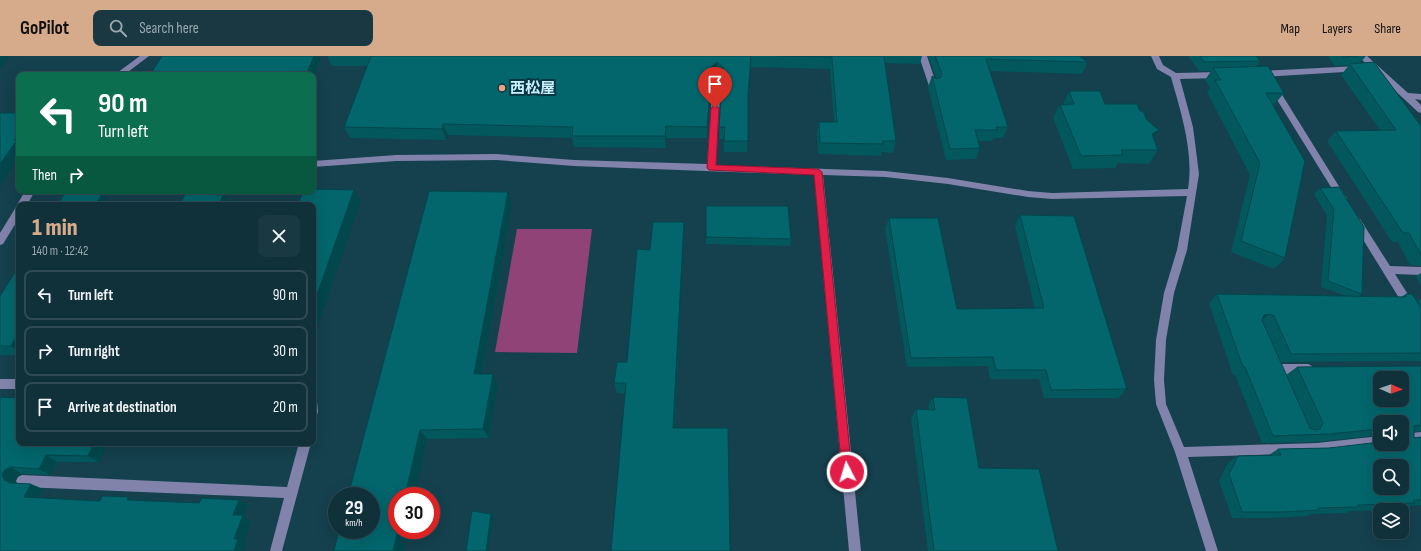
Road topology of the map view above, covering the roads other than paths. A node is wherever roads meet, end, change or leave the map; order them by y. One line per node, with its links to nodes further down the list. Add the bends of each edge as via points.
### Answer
1 (145, 56): 6 (street)
2 (923, 56): 12 (street)
3 (1155, 56): 10 (street, via 1160,67)
4 (1362, 56): 5 (street)
5 (1374, 67): 8 (street); 13 (street)
6 (122, 72)
7 (1250, 74): 8 (street)
8 (1265, 74): 22 (street)
9 (1227, 75): 10 (street)
10 (1175, 76): 19 (street, via 1189,127 1195,174)
11 (717, 78): 17 (street)
12 (933, 86)
13 (1406, 96): 14 (street); 15 (street)
14 (1421, 97)
15 (1421, 110)
16 (316, 164): 17 (street, via 396,158 496,157 574,163)
17 (711, 168): 18 (street)
18 (818, 172): 19 (street, via 885,174 1052,196); 37 (street)
19 (1193, 192): 33 (street, via 1182,250 1169,293 1158,380 1161,404)
20 (16, 215): 21 (street)
21 (0, 241)
22 (1387, 270): 23 (street); 24 (street)
23 (1421, 270)
24 (1421, 324)
25 (1322, 369): 26 (street, via 1275,366)
26 (1282, 383)
27 (0, 384): 28 (street)
28 (16, 384)
29 (1421, 437): 30 (street)
30 (1409, 438)
31 (1373, 442): 33 (street, via 1317,448)
32 (303, 446): 35 (street)
33 (1181, 452): 38 (street)
34 (22, 481): 35 (street)
35 (291, 493): 36 (street)
36 (276, 551)
37 (855, 551)
38 (1212, 551)

